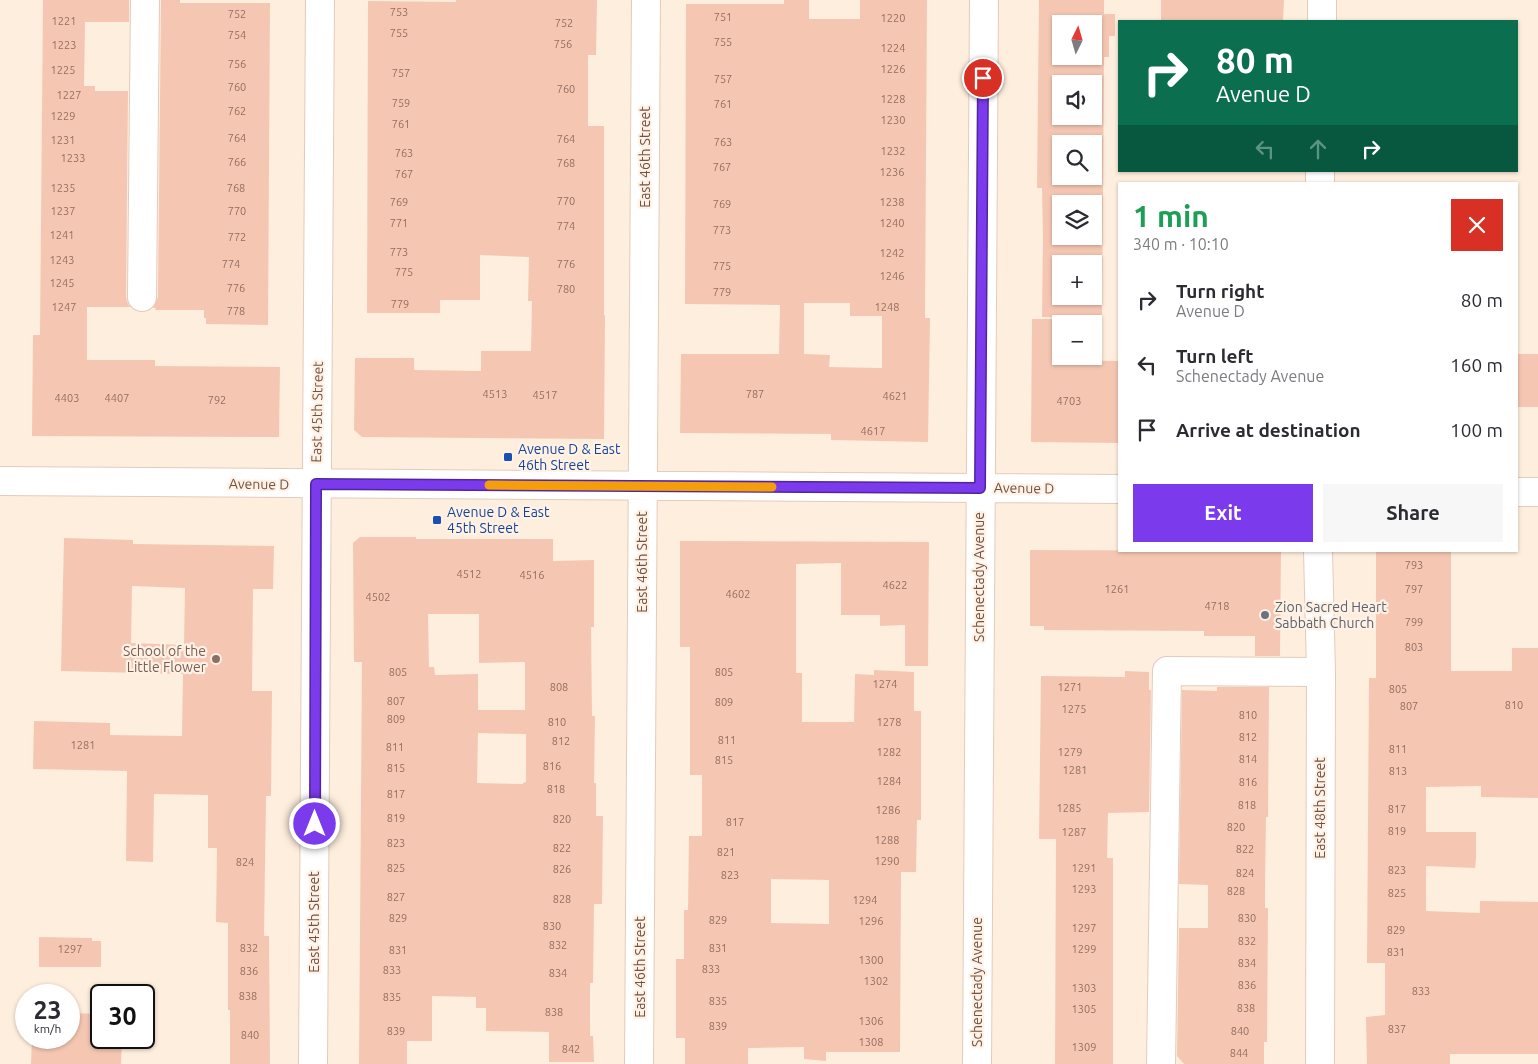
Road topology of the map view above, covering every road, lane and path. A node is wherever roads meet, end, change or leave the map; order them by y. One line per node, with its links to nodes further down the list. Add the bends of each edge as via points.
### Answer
1 (145, 0): 7 (street)
2 (320, 0): 9 (street, East 45th Street)
3 (646, 0): 10 (street, East 46th Street)
4 (984, 0): 11 (street, Schenectady Avenue)
5 (1322, 0): 6 (street)
6 (1322, 20)
7 (142, 297)
8 (0, 481): 9 (street, Avenue D)
9 (316, 484): 10 (street, Avenue D); 17 (street, East 45th Street)
10 (642, 486): 11 (street, Avenue D); 18 (street, East 46th Street)
11 (980, 488): 12 (street, Avenue D); 19 (street, Schenectady Avenue)
12 (1118, 489)
13 (1518, 492): 14 (street)
14 (1538, 492)
15 (1318, 552): 16 (street, East 48th Street)
16 (1321, 672): 20 (street, via 1167,671); 21 (street, East 48th Street)
17 (313, 1064)
18 (639, 1064)
19 (977, 1064)
20 (1161, 1064)
21 (1320, 1064)

